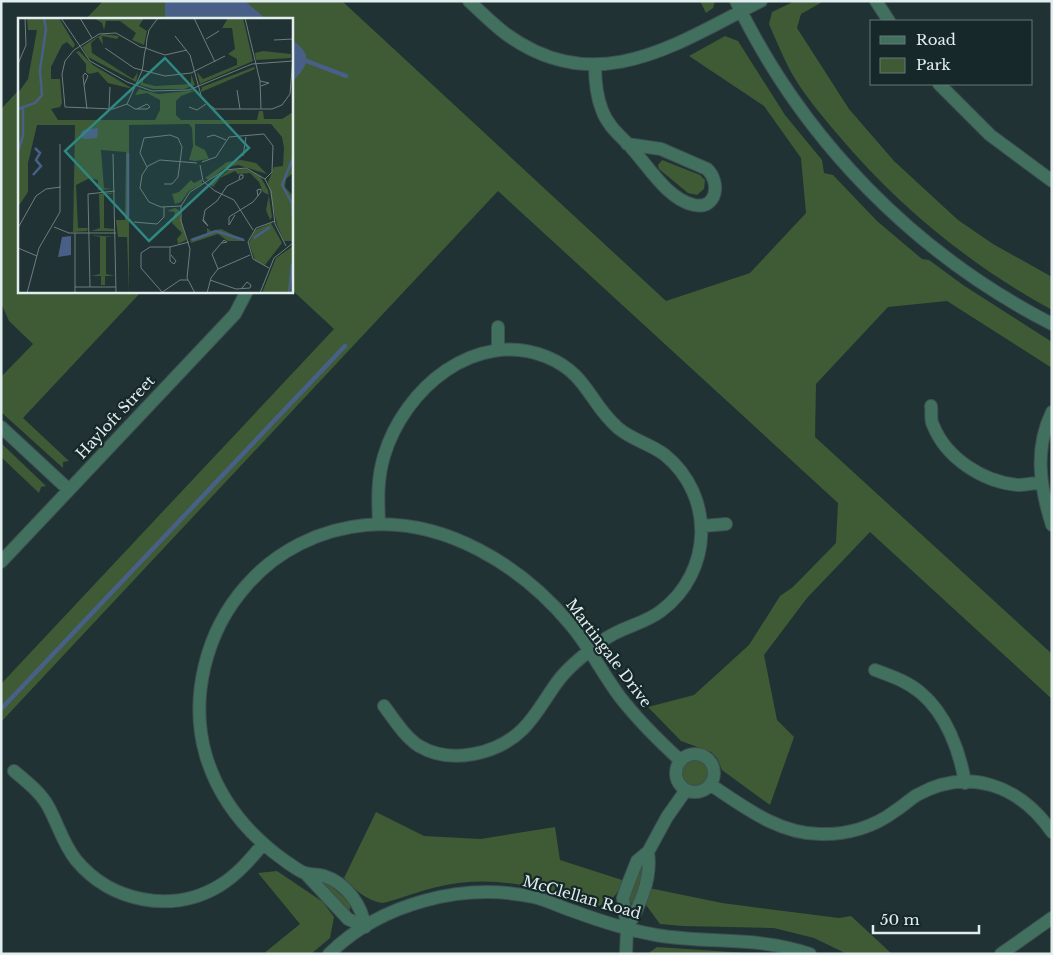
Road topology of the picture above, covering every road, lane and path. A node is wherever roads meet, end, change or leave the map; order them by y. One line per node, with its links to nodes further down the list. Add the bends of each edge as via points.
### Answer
1 (469, 1): 6 (street, via 507,34 534,50 563,60)
2 (761, 1): 4 (street)
3 (876, 1): 5 (street)
4 (738, 6): 6 (street, via 667,48 642,58); 11 (street, via 801,110 878,199 921,239 962,270)
5 (888, 20)
6 (595, 65): 8 (street, via 596,89 602,111 616,134)
7 (940, 85): 9 (street, via 990,135)
8 (627, 144): 8 (street, via 655,178 682,199 698,206 711,200 716,179 707,169 661,148)
9 (1052, 181)
10 (246, 292): 17 (street, Hayloft Street, via 235,314)
11 (1052, 324)
12 (498, 327): 13 (street)
13 (498, 348): 19 (street, via 475,354 448,369 408,409 397,425 383,457 378,486); 22 (street, via 540,354 566,366 619,429 664,454 683,474 697,499)
14 (932, 406): 18 (street, via 932,424 962,463 1005,483)
15 (1052, 412): 18 (street, via 1041,450)
16 (1, 427): 17 (street)
17 (69, 490): 23 (street, Hayloft Street)
18 (1045, 490): 21 (street)
19 (379, 524): 24 (street, Martingale Drive, via 437,532 489,556 533,586 569,622); 33 (street, Martingale Drive, via 318,536 267,566 236,598 209,650 202,674 200,703 207,756 228,805)
20 (726, 524): 22 (street)
21 (1052, 525)
22 (703, 526): 24 (street, via 694,570 680,594 659,613 618,631)
23 (1, 562)
24 (590, 650): 26 (street, via 565,672 523,729 501,744 480,752 457,756 419,746); 27 (street, Martingale Drive, via 636,717)
25 (875, 670): 29 (street, via 900,679 926,698 953,740)
26 (384, 706)
27 (680, 761): 30 (street, via 696,754 707,758 715,774); 31 (street, via 676,777)
28 (14, 771): 33 (street, via 45,802 67,847 85,870 107,887 130,897 172,901 210,891 240,870)
29 (965, 783): 30 (street, via 925,791 862,829 820,834 789,829 769,821); 32 (street, via 986,784 1012,793 1036,812)
30 (711, 785): 31 (street, via 700,792)
31 (686, 790): 34 (street)
32 (1052, 832)
33 (263, 844): 36 (street, Martingale Drive, via 306,874 324,876 351,896 362,911)
34 (648, 852): 37 (street, via 650,867 643,893); 37 (street, via 637,861 623,898)
35 (1052, 918): 41 (street)
36 (365, 927): 37 (street, McClellan Road, via 401,909 434,898 489,892 535,897); 38 (street, McClellan Road)
37 (627, 928): 39 (street); 40 (street, McClellan Road, via 681,938 753,941)
38 (330, 954)
39 (626, 954)
40 (810, 954)
41 (1000, 954)

